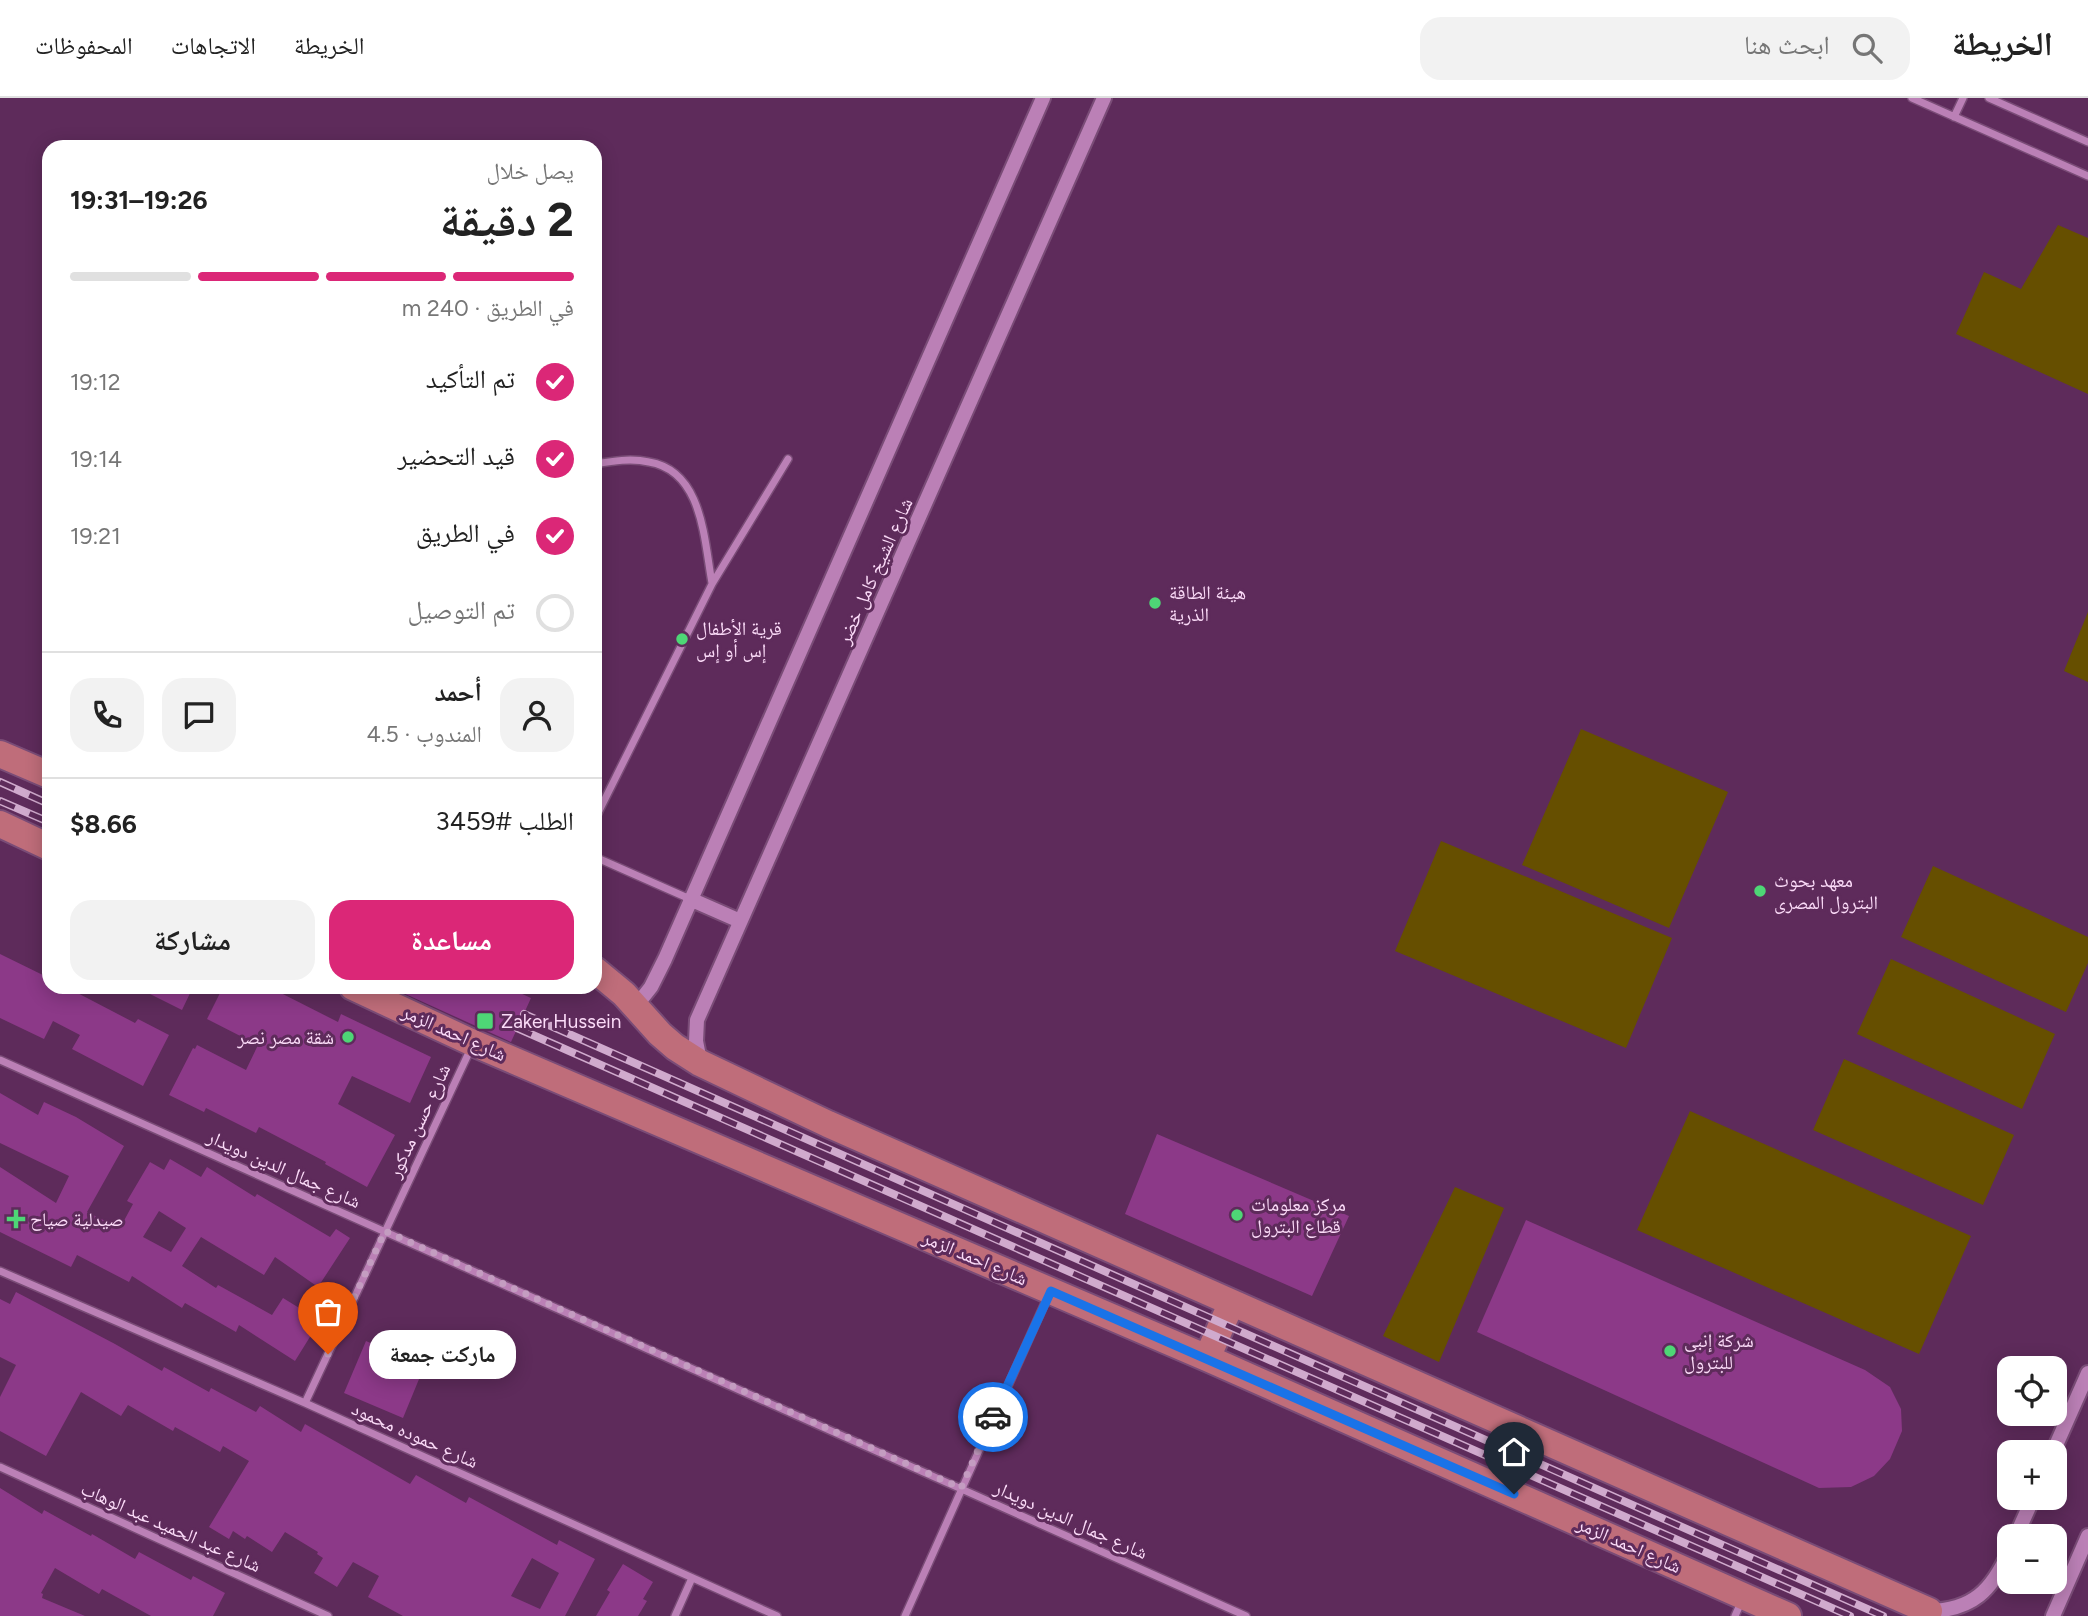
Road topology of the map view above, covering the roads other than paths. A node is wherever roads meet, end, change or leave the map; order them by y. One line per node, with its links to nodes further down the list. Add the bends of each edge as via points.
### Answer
1 (1043, 98): 18 (main road, شارع الشيخ كامل خضر)
2 (1104, 98): 19 (main road, شارع الشيخ كامل خضر)
3 (1912, 98): 6 (street)
4 (1964, 98): 6 (street)
5 (1989, 98): 7 (street)
6 (1954, 117): 8 (street)
7 (2088, 142)
8 (2088, 176)
9 (788, 459): 11 (street)
10 (602, 463): 11 (street, via 650,462 670,469 683,481 695,499)
11 (712, 584): 14 (street)
12 (0, 754): 13 (main road)
13 (42, 772)
14 (602, 805)
15 (0, 824): 16 (main road)
16 (42, 844)
17 (602, 859): 18 (street)
18 (690, 899): 19 (main road); 22 (main road, شارع الشيخ كامل خضر, via 658,973)
19 (740, 921): 25 (main road, شارع الشيخ كامل خضر, via 698,1020 695,1041)
20 (602, 975): 22 (main road)
21 (368, 994): 23 (main road, شارع احمد الزمر)
22 (636, 1006): 25 (main road, via 667,1041)
23 (473, 1042): 26 (street, شارع حسن مدكور); 28 (main road, شارع احمد الزمر)
24 (0, 1060): 26 (street, شارع جمال الدين دويدار)
25 (700, 1063): 29 (main road)
26 (385, 1231): 32 (street, شارع حسن مدكور); 35 (street, شارع جمال الدين دويدار)
27 (0, 1271): 32 (street, شارع حموده محمود)
28 (1051, 1291): 30 (main road, شارع احمد الزمر); 35 (street)
29 (1231, 1304): 30 (main road); 40 (main road)
30 (1206, 1358): 39 (main road, شارع احمد الزمر)
31 (2088, 1373): 33 (main road)
32 (305, 1403): 38 (street, شارع حموده محمود)
33 (2058, 1440)
34 (0, 1467): 41 (street, شارع عبد الحميد عبد الوهاب)
35 (961, 1488): 44 (street); 45 (street, شارع جمال الدين دويدار)
36 (2088, 1536): 47 (main road)
37 (1997, 1576): 40 (main road, via 1979,1596)
38 (692, 1578): 42 (street); 43 (street, شارع حموده محمود)
39 (1740, 1606): 46 (main road, شارع احمد الزمر)
40 (1935, 1614)
41 (328, 1616)
42 (675, 1616)
43 (777, 1616)
44 (905, 1616)
45 (1246, 1616)
46 (1788, 1616)
47 (2053, 1616)

